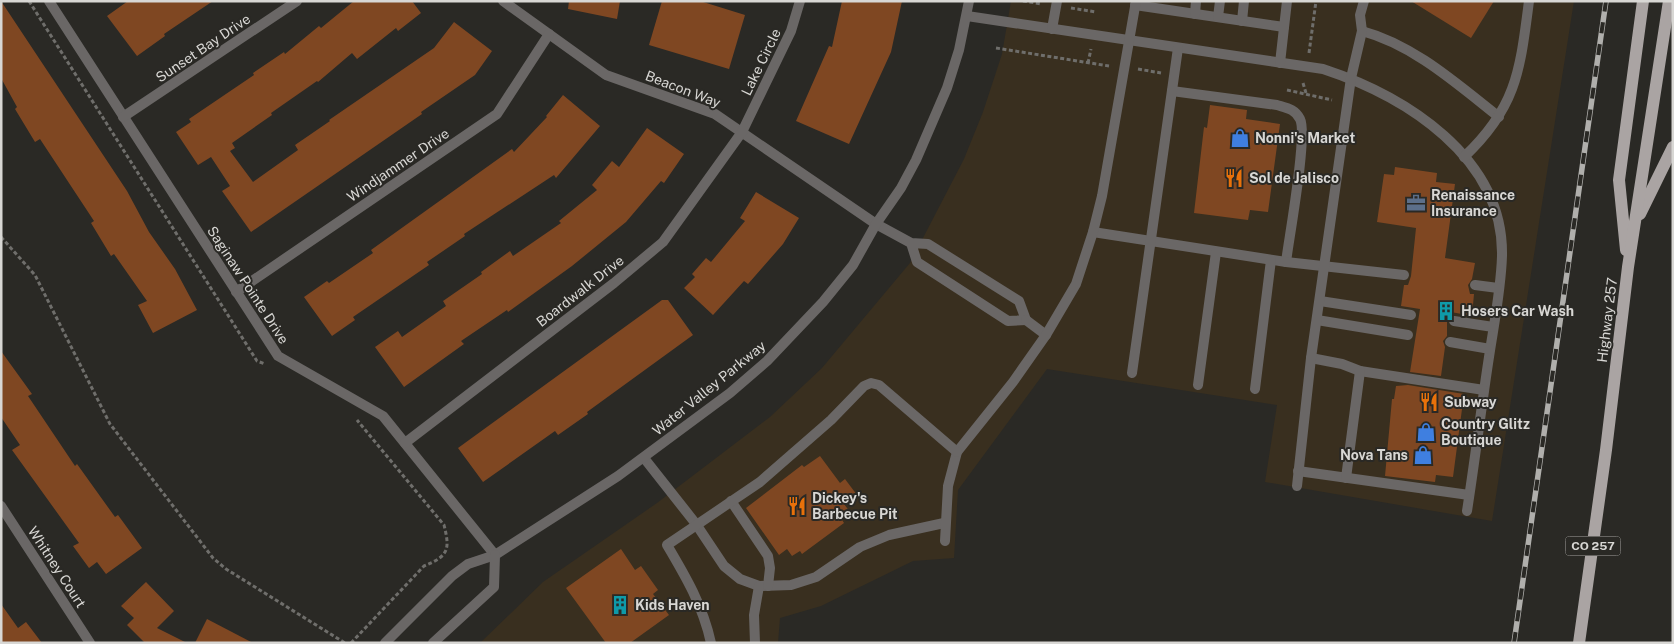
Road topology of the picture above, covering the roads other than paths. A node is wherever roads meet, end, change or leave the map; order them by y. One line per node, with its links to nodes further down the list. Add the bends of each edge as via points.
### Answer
1 (49, 1): 30 (street, Saginaw Pointe Drive)
2 (297, 1): 30 (street, Sunset Bay Drive)
3 (503, 1): 23 (street, Beacon Way)
4 (800, 1): 31 (street, Lake Circle, via 791,31)
5 (970, 1): 17 (street, Water Valley Parkway)
6 (1196, 1): 16 (street)
7 (1220, 1): 18 (street)
8 (1244, 1): 19 (street)
9 (1287, 1): 20 (street)
10 (1364, 1): 22 (street, via 1360,15)
11 (1529, 1): 29 (street, via 1514,88)
12 (1643, 1): 43 (main road, via 1619,180)
13 (1669, 1): 35 (main road, Highway 257 / CO 257)
14 (1053, 3): 21 (street)
15 (1135, 3): 16 (street); 24 (street)
16 (1194, 14): 18 (street)
17 (967, 16): 21 (street); 34 (street, Water Valley Parkway, via 959,50 933,123 901,188)
18 (1218, 17): 19 (street)
19 (1242, 20): 20 (street)
20 (1284, 27): 26 (street)
21 (1052, 29): 24 (street)
22 (1362, 31): 27 (street); 29 (street, via 1377,35 1420,58)
23 (549, 34): 31 (street, Beacon Way, via 606,76 715,114); 47 (street, Windjammer Drive, via 497,114)
24 (1128, 40): 25 (street); 36 (street)
25 (1178, 48): 26 (street); 28 (street)
26 (1280, 63): 27 (street)
27 (1350, 78): 33 (street, via 1386,94 1414,112 1438,129); 42 (street)
28 (1172, 90): 37 (street); 41 (street, via 1277,105 1292,110 1299,117 1302,138)
29 (1499, 116): 33 (street)
30 (124, 117): 47 (street, Saginaw Pointe Drive)
31 (742, 132): 34 (street, Beacon Way); 64 (street, Boardwalk Drive, via 663,242)
32 (1673, 147): 35 (main road)
33 (1464, 157): 46 (street, via 1475,170 1495,210 1502,256)
34 (876, 224): 38 (street, Beacon Way); 66 (street, Water Valley Parkway, via 853,265 823,302 766,361)
35 (1635, 226): 43 (main road, Highway 257 / CO 257)
36 (1093, 232): 37 (street); 54 (street, via 1076,284)
37 (1151, 242): 39 (street); 60 (street)
38 (911, 243): 50 (street, Beacon Way, via 928,244 1019,301); 50 (street, via 917,262 1008,320)
39 (1216, 252): 40 (street); 61 (street)
40 (1271, 260): 41 (street); 62 (street)
41 (1286, 262): 42 (street)
42 (1325, 266): 44 (street); 48 (street)
43 (1628, 268): 84 (main road, Highway 257 / CO 257)
44 (1404, 275)
45 (1475, 285): 46 (street)
46 (1498, 288): 53 (street)
47 (236, 292): 64 (street, Saginaw Pointe Drive, via 278,356 383,416)
48 (1320, 301): 49 (street); 51 (street)
49 (1411, 315)
50 (1026, 320): 54 (street)
51 (1316, 320): 55 (street); 58 (street)
52 (1454, 321): 53 (street)
53 (1493, 327): 57 (street)
54 (1046, 335): 65 (street)
55 (1408, 336)
56 (1450, 342): 57 (street)
57 (1490, 349): 63 (street)
58 (1311, 358): 59 (street); 67 (street)
59 (1360, 371): 63 (street); 68 (street)
60 (1132, 373)
61 (1198, 385)
62 (1255, 389)
63 (1484, 390): 70 (street)
64 (405, 443): 77 (street, Saginaw Pointe Drive)
65 (957, 452): 71 (street, via 889,392 871,383 760,482); 74 (street, via 948,486)
66 (644, 458): 75 (street); 77 (street, Water Valley Parkway)
67 (1298, 472): 68 (street); 69 (street)
68 (1346, 478): 70 (street)
69 (1297, 486)
70 (1469, 495): 73 (street)
71 (732, 501): 75 (street); 78 (street, via 768,556 770,568)
72 (1, 506): 79 (street, Whitney Court)
73 (1467, 511)
74 (944, 523): 76 (street); 78 (street, via 889,535 860,547 816,577 791,585)
75 (696, 524): 78 (street, via 724,566 740,579); 82 (street, via 667,545 694,591)
76 (945, 541)
77 (496, 555): 80 (street, Water Valley Parkway, via 468,564 452,576); 81 (street, via 494,587)
78 (764, 586): 83 (street, via 754,614)
79 (90, 643)
80 (385, 643)
81 (433, 643)
82 (711, 643)
83 (755, 643)
84 (1579, 643)

